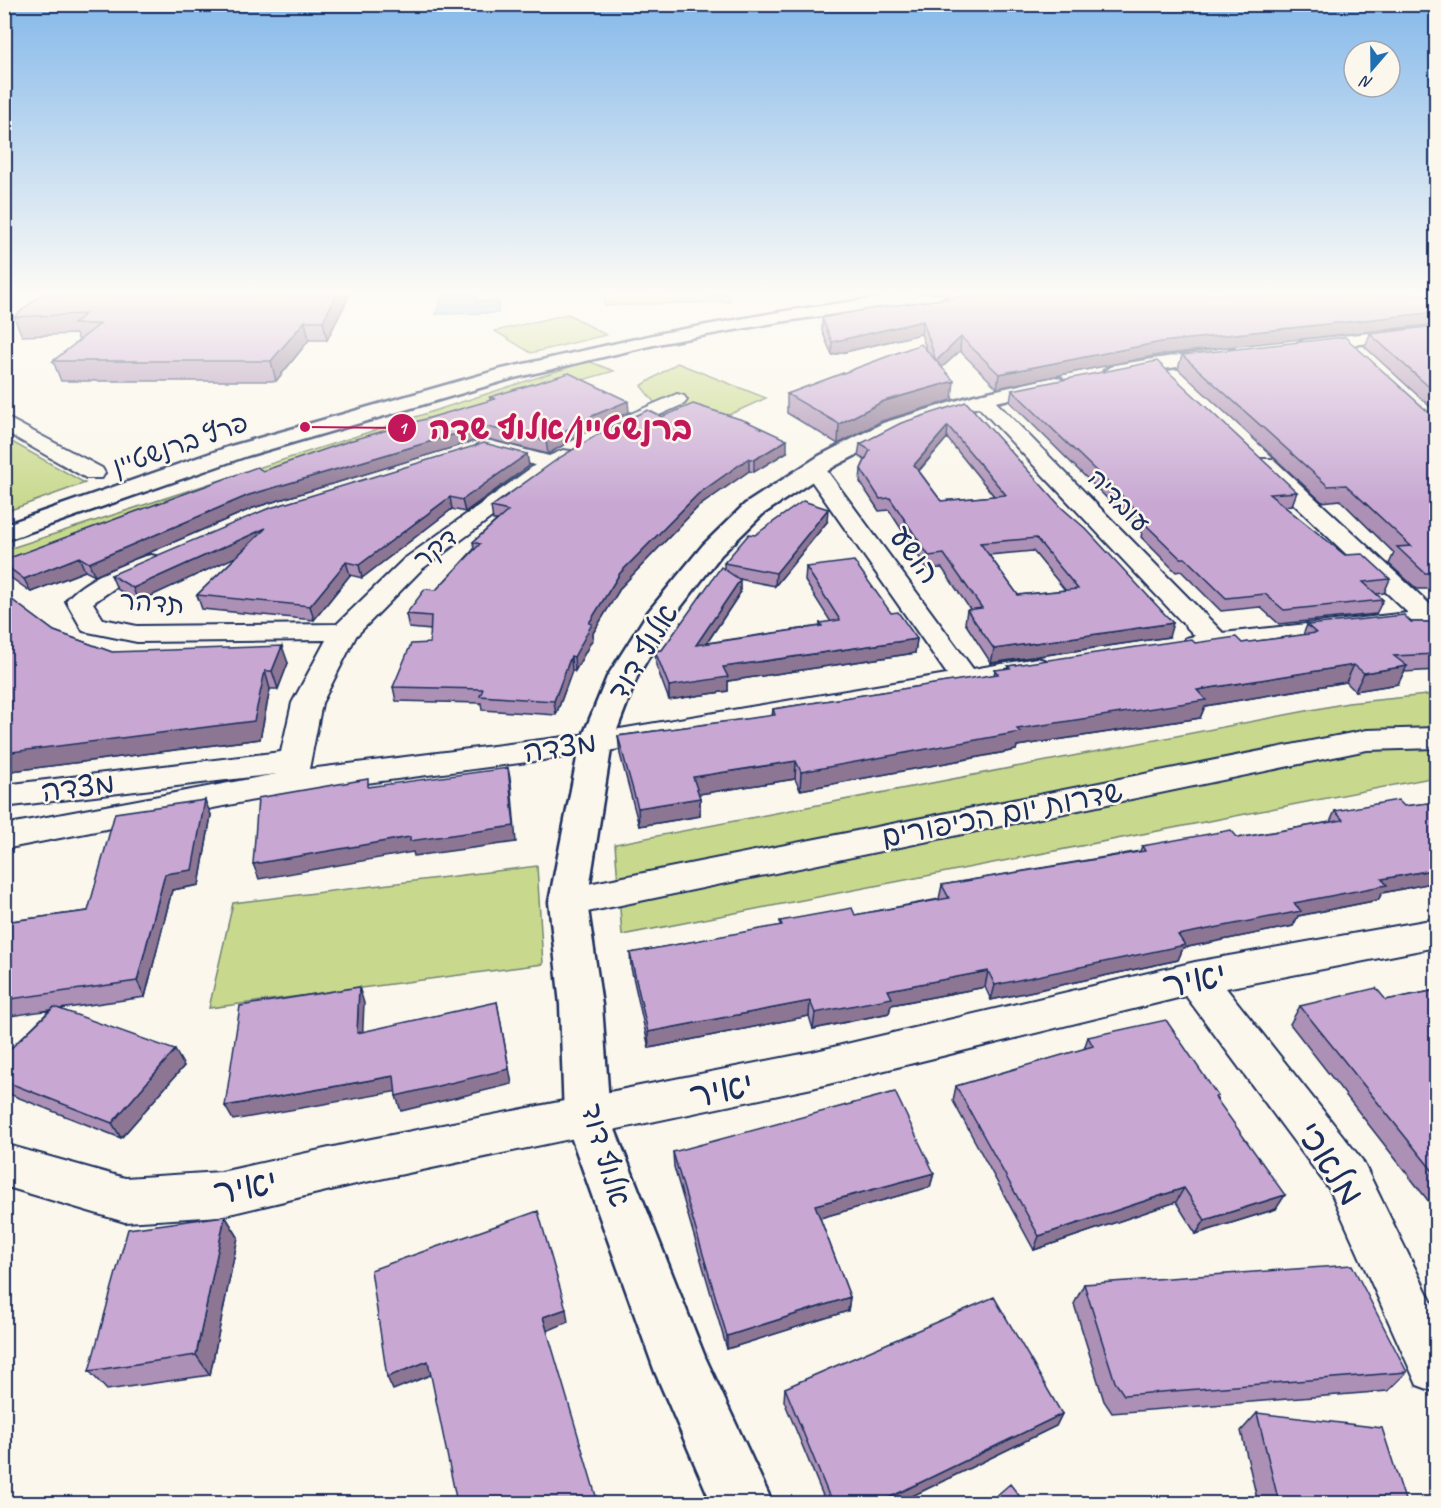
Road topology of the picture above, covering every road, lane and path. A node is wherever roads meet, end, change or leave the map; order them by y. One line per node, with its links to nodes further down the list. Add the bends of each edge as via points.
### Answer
1 (547, 364): 11 (street, פרץ ברנשטיין, via 239,451)
2 (1197, 364): 3 (street, אלוף דוד)
3 (982, 399): 9 (street, אלוף דוד, via 891,429); 15 (street, עובדיה)
4 (677, 400): 8 (street, דקר, via 586,442)
5 (4, 422): 10 (street)
6 (1245, 445): 13 (street)
7 (463, 452): 8 (street, via 485,446)
8 (551, 463): 14 (street, דקר, via 413,564)
9 (814, 469): 18 (street, הושע); 20 (street, אלוף דוד, via 754,509 712,550 665,610 622,677)
10 (94, 473)
11 (4, 534)
12 (172, 552): 14 (street, תדהר, via 107,582 79,601 93,625 136,634)
13 (1433, 618): 15 (street)
14 (344, 632): 21 (street, דקר, via 307,703)
15 (1215, 641): 16 (street)
16 (1168, 648)
17 (1061, 664): 18 (street, מצדה)
18 (965, 678): 20 (street, מצדה)
19 (1437, 738): 24 (street, שדרות יום הכיפורים, via 1367,740)
20 (596, 743): 21 (street, מצדה); 24 (street, אלוף דוד)
21 (292, 771): 22 (street, מצדה); 23 (street, מצדה)
22 (4, 796)
23 (4, 837)
24 (568, 902): 27 (street, אלוף דוד, via 581,1005)
25 (1437, 933): 26 (street, יאיר)
26 (1195, 978): 27 (street, יאיר, via 812,1070); 29 (street, מלאכי, via 1346,1175)
27 (587, 1117): 28 (street, יאיר, via 221,1194 125,1200); 30 (street, אלוף דוד, via 683,1372)
28 (4, 1165)
29 (1437, 1366)
30 (743, 1503)

